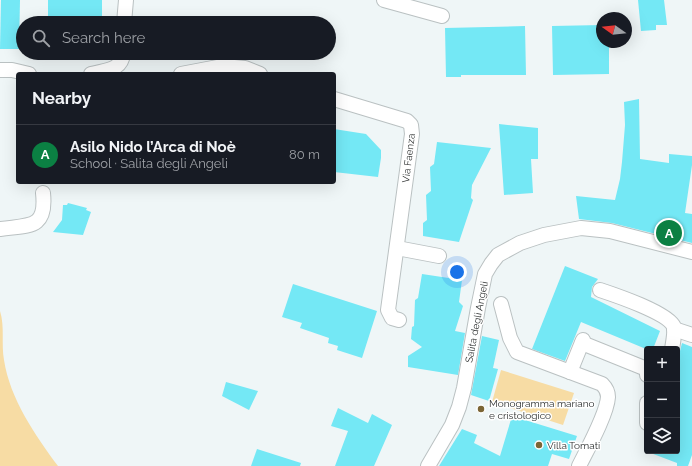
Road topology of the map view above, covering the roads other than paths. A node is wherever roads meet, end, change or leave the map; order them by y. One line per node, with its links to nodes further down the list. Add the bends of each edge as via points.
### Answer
1 (126, 0): 3 (street)
2 (384, 0): 4 (street)
3 (125, 16)
4 (442, 16)
5 (121, 60): 8 (street, via 116,67)
6 (0, 70): 7 (street)
7 (20, 72)
8 (98, 72)
9 (192, 72): 10 (street, via 223,66 245,68)
10 (255, 72)
11 (336, 100): 14 (street, Via Faenza, via 407,121 411,125 412,134)
12 (43, 193): 13 (street, via 44,208 39,220 34,224)
13 (0, 229)
14 (397, 248): 16 (street); 19 (street, Via Faenza, via 388,310 392,318)
15 (692, 252): 25 (street, Salita degli Angeli, via 610,231 581,228 544,235 498,255 486,274 460,407)
16 (439, 256)
17 (600, 290): 20 (street, via 651,310 665,318)
18 (501, 304): 24 (street, via 510,338 517,352)
19 (399, 320)
20 (674, 329): 21 (street); 22 (street)
21 (692, 335)
22 (672, 346)
23 (644, 368): 24 (street, via 582,342)
24 (570, 372): 26 (street, via 602,384 607,389 608,398 606,409)
25 (428, 466)
26 (579, 466)

